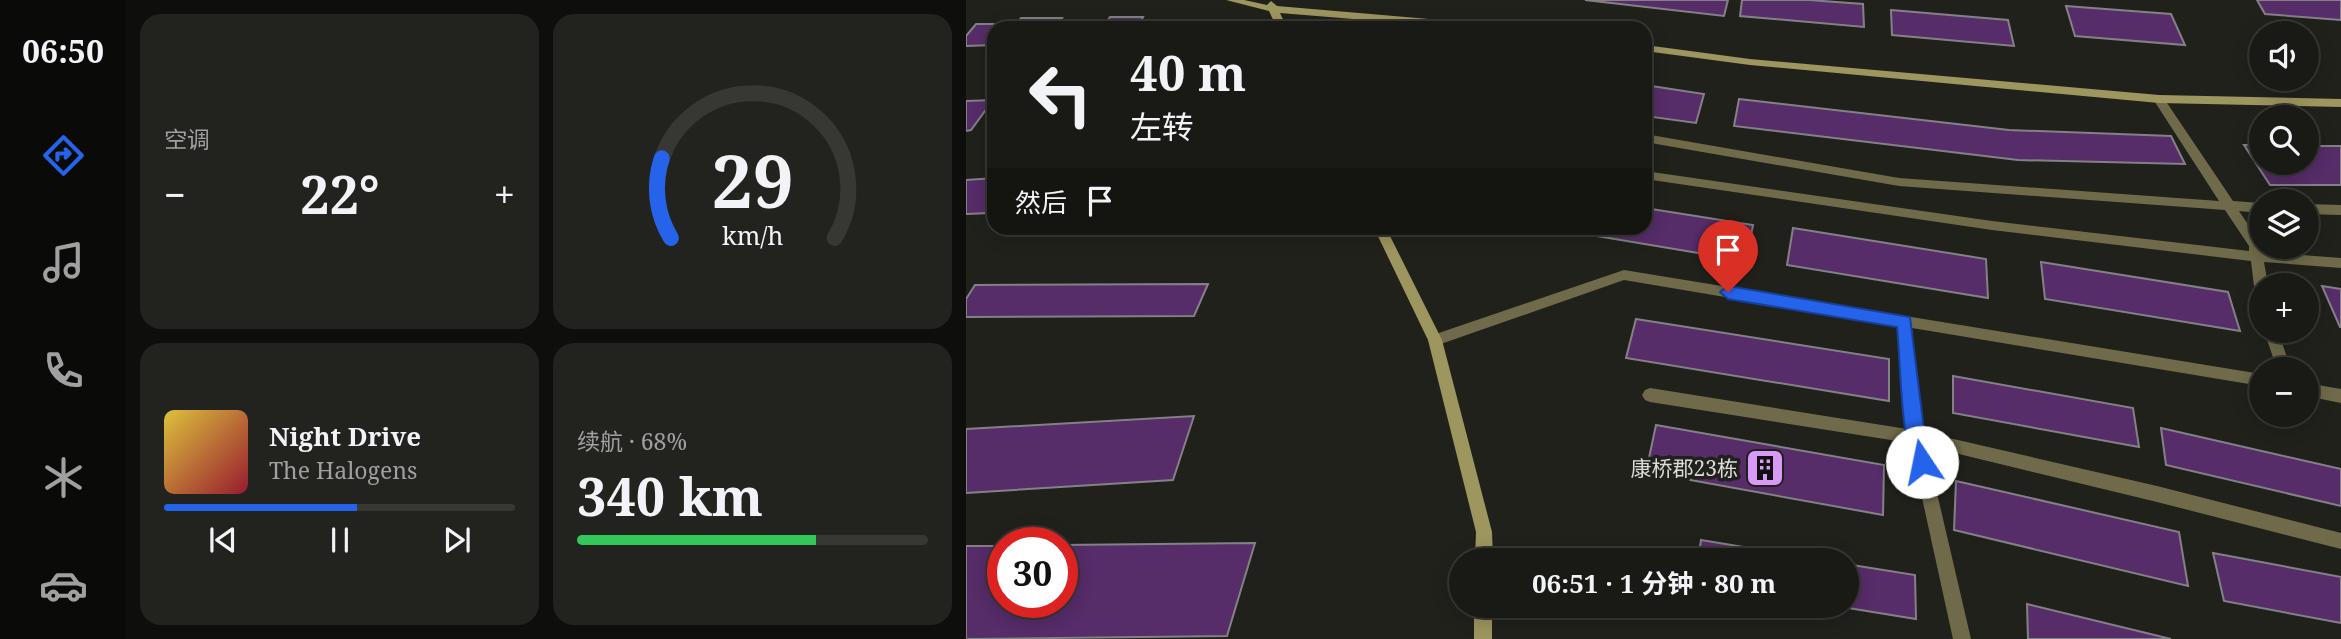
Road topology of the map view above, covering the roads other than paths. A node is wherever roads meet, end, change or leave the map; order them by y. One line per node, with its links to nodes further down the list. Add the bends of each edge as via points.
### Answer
1 (1231, 0): 2 (street)
2 (1271, 4): 3 (street); 4 (street)
3 (1279, 21)
4 (1432, 21)
5 (1652, 49): 6 (street)
6 (2159, 99): 7 (street); 10 (street)
7 (2341, 103)
8 (1652, 139): 10 (street, via 1899,183)
9 (1652, 176): 16 (street)
10 (2230, 207): 11 (street); 15 (street)
11 (2249, 208)
12 (2319, 209): 13 (street)
13 (2341, 210)
14 (1383, 235): 20 (street)
15 (2249, 236)
16 (2249, 256)
17 (2285, 259): 18 (street)
18 (2341, 263)
19 (1905, 322): 20 (street, via 1624,275); 21 (street); 25 (street)
20 (1435, 340): 27 (street, via 1484,532)
21 (2249, 378)
22 (2319, 391): 24 (street)
23 (1650, 395): 25 (street)
24 (2341, 396)
25 (1916, 438): 26 (street); 30 (street)
26 (2341, 541)
27 (1484, 548)
28 (1483, 618): 29 (street)
29 (1483, 639)
30 (1962, 639)

